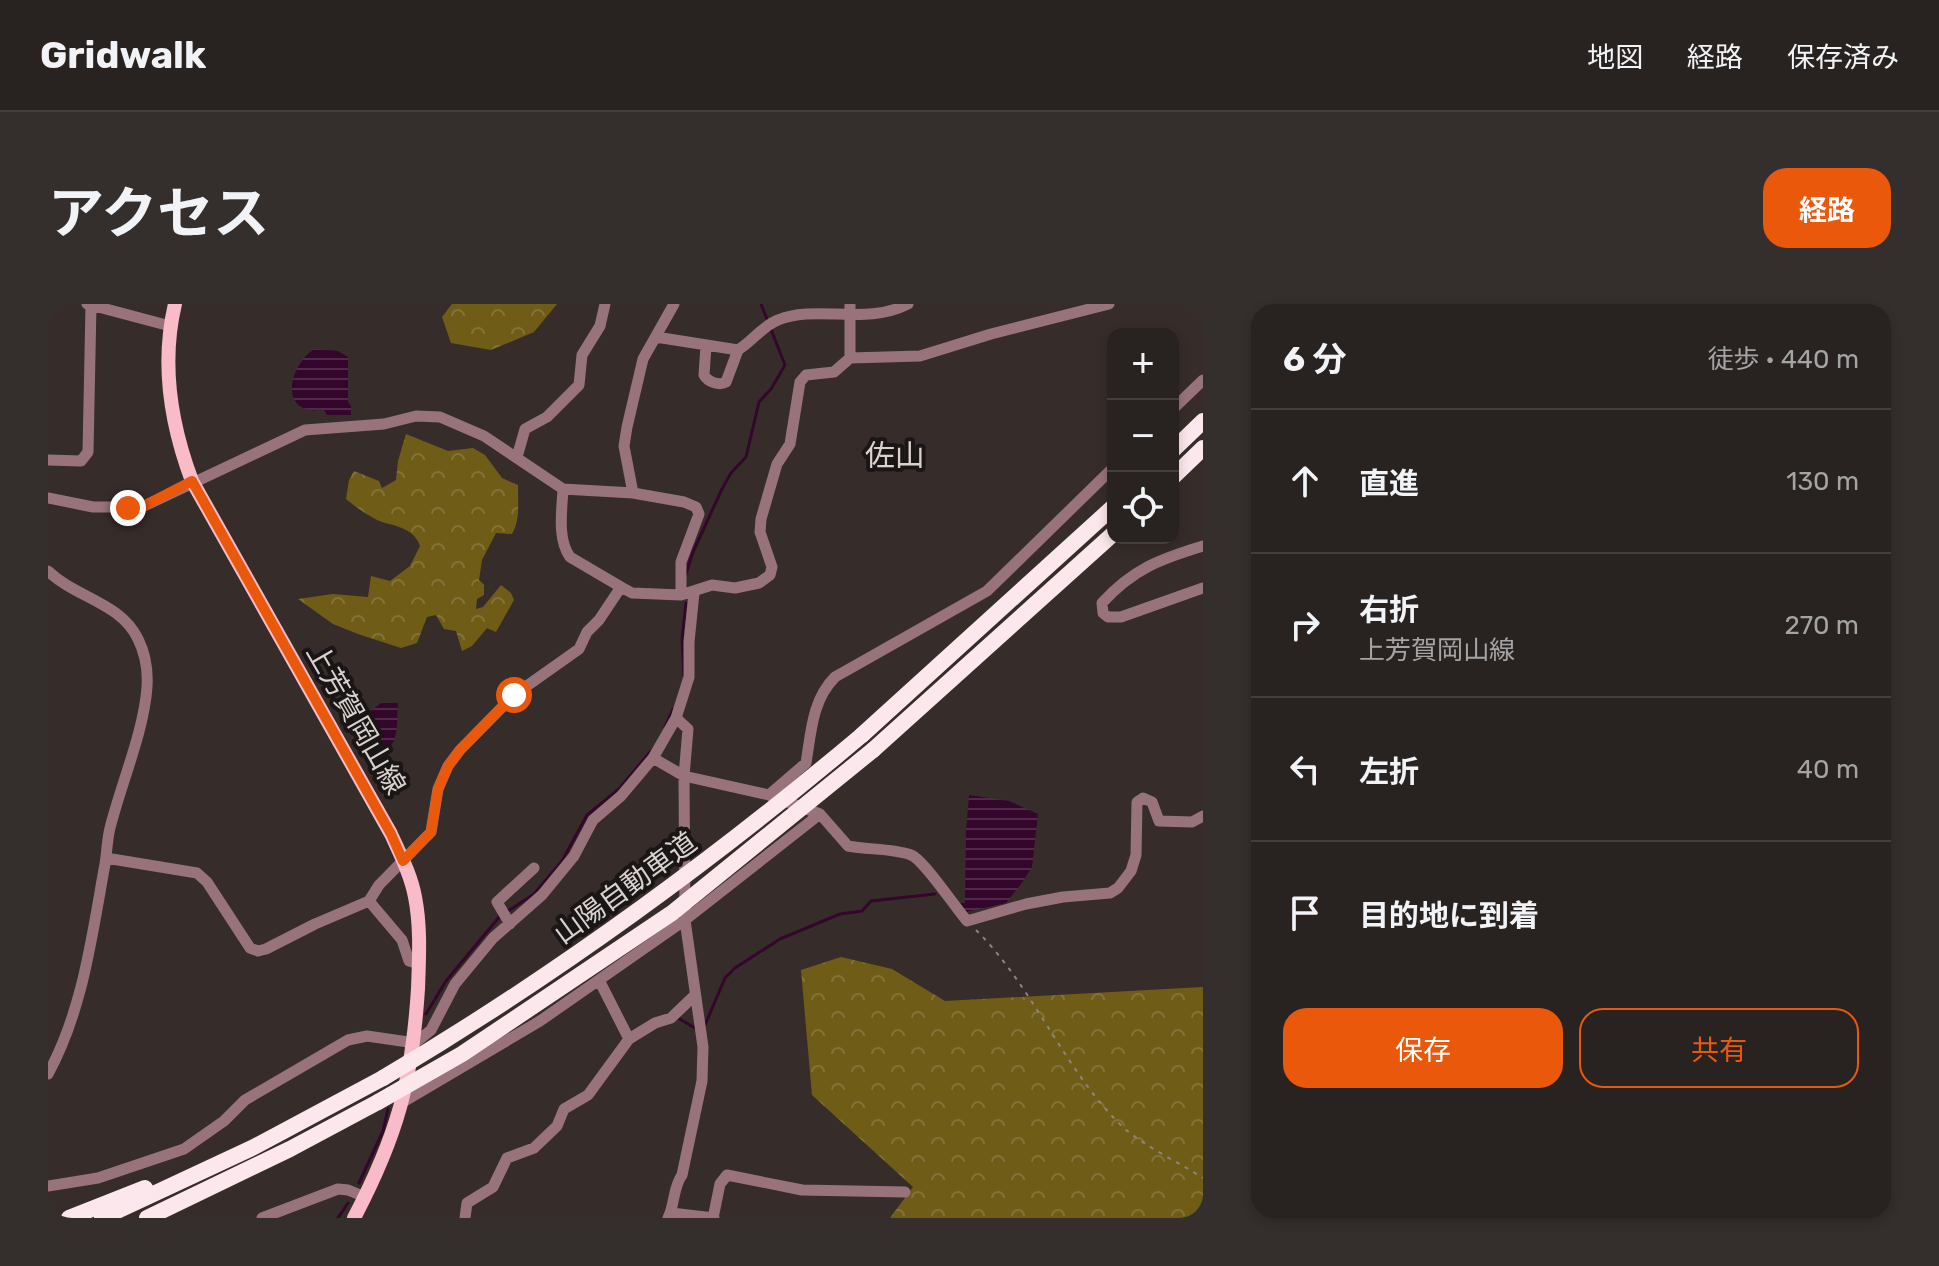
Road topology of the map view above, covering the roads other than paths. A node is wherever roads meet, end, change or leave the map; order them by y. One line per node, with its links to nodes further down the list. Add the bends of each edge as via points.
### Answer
1 (175, 304): 9 (main road, 上芳賀岡山線)
2 (605, 304): 19 (street, via 600,326 582,355 579,385 547,417 525,429)
3 (674, 304): 10 (street)
4 (908, 304): 8 (street, via 895,311)
5 (1109, 304): 13 (street, via 920,356)
6 (89, 305): 7 (street); 20 (street, via 88,452 81,461)
7 (130, 310): 9 (street)
8 (851, 310): 12 (street, via 780,318); 13 (street)
9 (170, 326): 23 (main road, 上芳賀岡山線, via 172,407)
10 (656, 337): 11 (street); 25 (street, via 643,359 624,446)
11 (706, 346): 12 (street); 12 (street, via 704,375 723,384)
12 (738, 350)
13 (850, 358): 33 (street, via 834,372 806,375 800,382 790,444 777,464 761,519 770,575 759,583 712,585)
14 (1203, 380): 15 (street)
15 (1179, 403)
16 (1203, 421): 17 (highway)
17 (1179, 444)
18 (1203, 448): 22 (highway)
19 (517, 457): 23 (street, via 440,417 416,416 305,430); 24 (street)
20 (48, 460)
21 (1109, 472): 38 (street, via 987,591 835,677 815,708 806,763)
22 (1178, 472)
23 (192, 481): 26 (street, via 142,507 93,507); 42 (main road, 上芳賀岡山線)
24 (563, 489): 25 (street); 31 (street, via 564,549)
25 (633, 493): 34 (street, via 696,507 699,514 681,562)
26 (48, 498)
27 (1107, 512): 55 (highway, 山陽自動車道, bridge, via 862,735 661,896 453,1037)
28 (1107, 539): 54 (highway, 山陽自動車道, bridge, via 873,750 672,913 462,1054)
29 (1203, 546): 32 (street, via 1144,568 1102,603 1103,613 1121,617)
30 (48, 571): 41 (street, via 122,617 143,650 145,703)
31 (621, 587): 34 (street, via 632,593); 42 (street, via 579,649 521,690 460,750 438,789 431,832)
32 (1203, 588)
33 (694, 593): 34 (street); 35 (street, via 689,677)
34 (681, 595)
35 (676, 718): 36 (street); 37 (street, via 688,729)
36 (653, 758): 37 (street); 46 (street, via 593,820 574,856 542,895)
37 (684, 776): 38 (street); 45 (street)
38 (769, 795): 39 (street)
39 (820, 814): 40 (street, via 848,846 912,855 925,864 967,921 1026,904 1118,888 1136,855 1137,802 1143,798 1152,802 1159,821 1192,822); 45 (street)
40 (1203, 816)
41 (106, 858): 44 (street, via 197,873 250,948 258,951); 52 (street, via 73,1016)
42 (403, 861): 44 (street); 47 (main road, 上芳賀岡山線, via 415,897)
43 (534, 868): 46 (street, via 497,902)
44 (369, 901): 47 (street, via 402,940 409,961)
45 (685, 920): 48 (street); 49 (street)
46 (510, 924): 51 (street, via 455,984 431,1030)
47 (419, 964): 51 (main road, 上芳賀岡山線)
48 (599, 980): 50 (street); 53 (street)
49 (694, 996): 50 (street, via 673,1016); 59 (street, via 703,1047 702,1081)
50 (628, 1037): 66 (street, via 588,1095 564,1109 532,1150 507,1158 493,1187 467,1203)
51 (415, 1043): 53 (main road, 上芳賀岡山線); 56 (street, via 367,1036 348,1040 245,1100 184,1149 98,1178)
52 (48, 1074)
53 (403, 1102): 58 (main road, 上芳賀岡山線)
54 (290, 1149): 62 (highway, 山陽自動車道); 63 (highway)
55 (176, 1185): 60 (highway, via 143,1189); 61 (highway, 山陽自動車道)
56 (48, 1186)
57 (905, 1192): 67 (street, via 802,1190 727,1175)
58 (365, 1197): 64 (street, via 338,1189); 65 (main road, 上芳賀岡山線)
59 (673, 1216): 67 (street)
60 (69, 1218)
61 (102, 1218)
62 (147, 1218)
63 (174, 1218)
64 (262, 1218)
65 (354, 1218)
66 (465, 1218)
67 (713, 1218)

